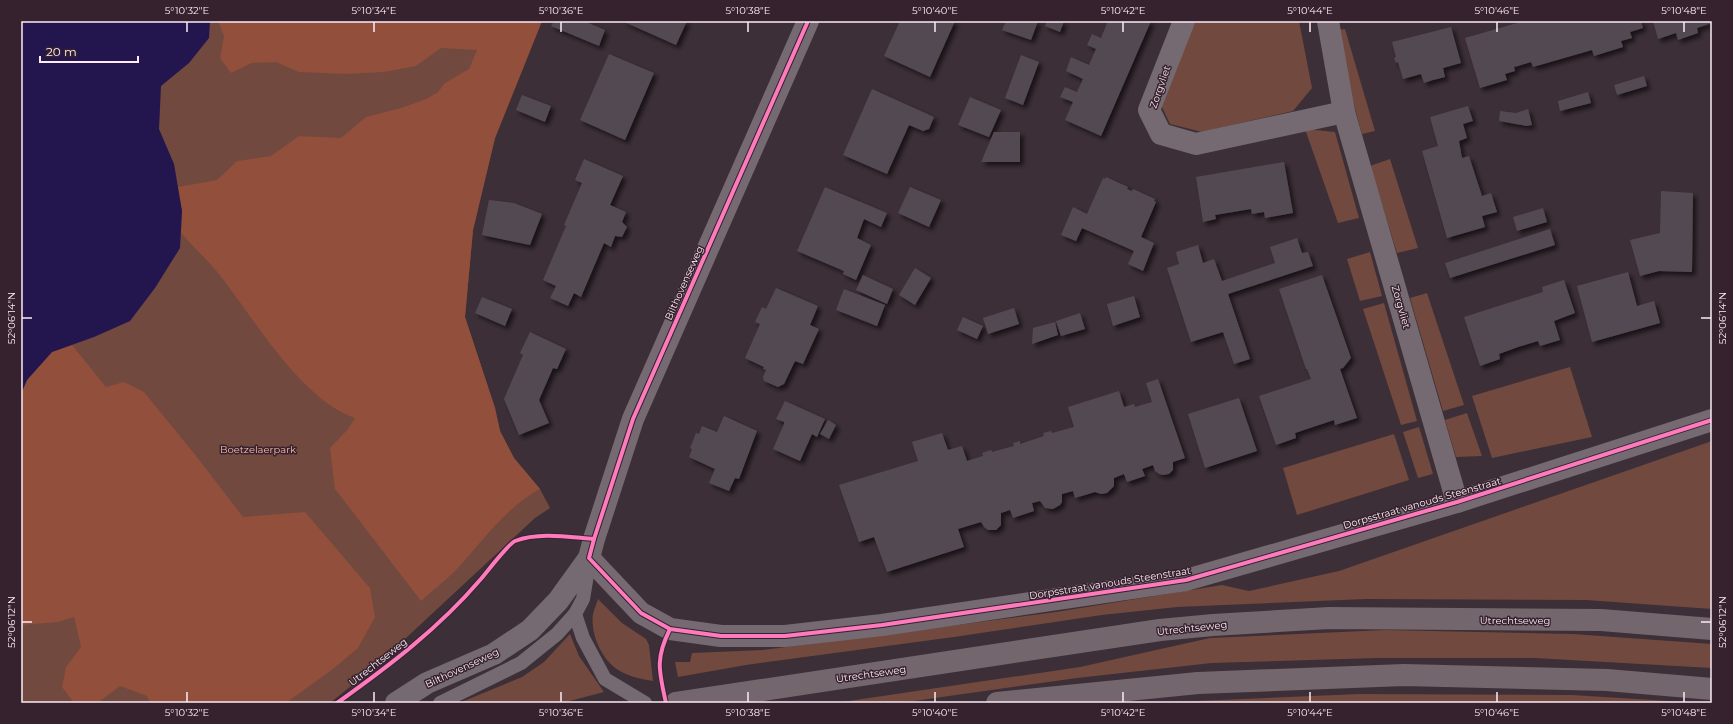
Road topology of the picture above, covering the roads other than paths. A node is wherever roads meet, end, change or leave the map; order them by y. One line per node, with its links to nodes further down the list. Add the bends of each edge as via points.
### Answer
1 (808, 21): 7 (street, Bilthovenseweg, via 633,418)
2 (1184, 21): 4 (street, Zorgvliet, via 1149,110 1161,134 1196,144)
3 (1328, 21): 4 (street, Zorgvliet)
4 (1344, 112): 6 (street, Zorgvliet)
5 (1712, 420): 6 (street, Dorpsstraat vanouds Steenstraat)
6 (1457, 502): 7 (street, Dorpsstraat vanouds Steenstraat, via 1186,580 882,625 785,636 721,636 670,629 641,613)
7 (589, 558): 8 (lane, Bilthovenseweg, via 584,599); 12 (street, Bilthovenseweg, via 558,601 530,630 494,654 427,683)
8 (575, 614): 13 (lane, Bilthovenseweg, via 557,634 522,663); 14 (lane, via 605,679)
9 (1712, 629): 11 (main road, Utrechtseweg, via 1593,620 1329,618 1221,624 1160,630)
10 (1712, 689): 16 (main road, via 1607,680 1404,675 1198,683)
11 (748, 697): 15 (main road, Utrechtseweg)
12 (396, 703)
13 (440, 703)
14 (645, 703)
15 (676, 703)
16 (997, 703)

